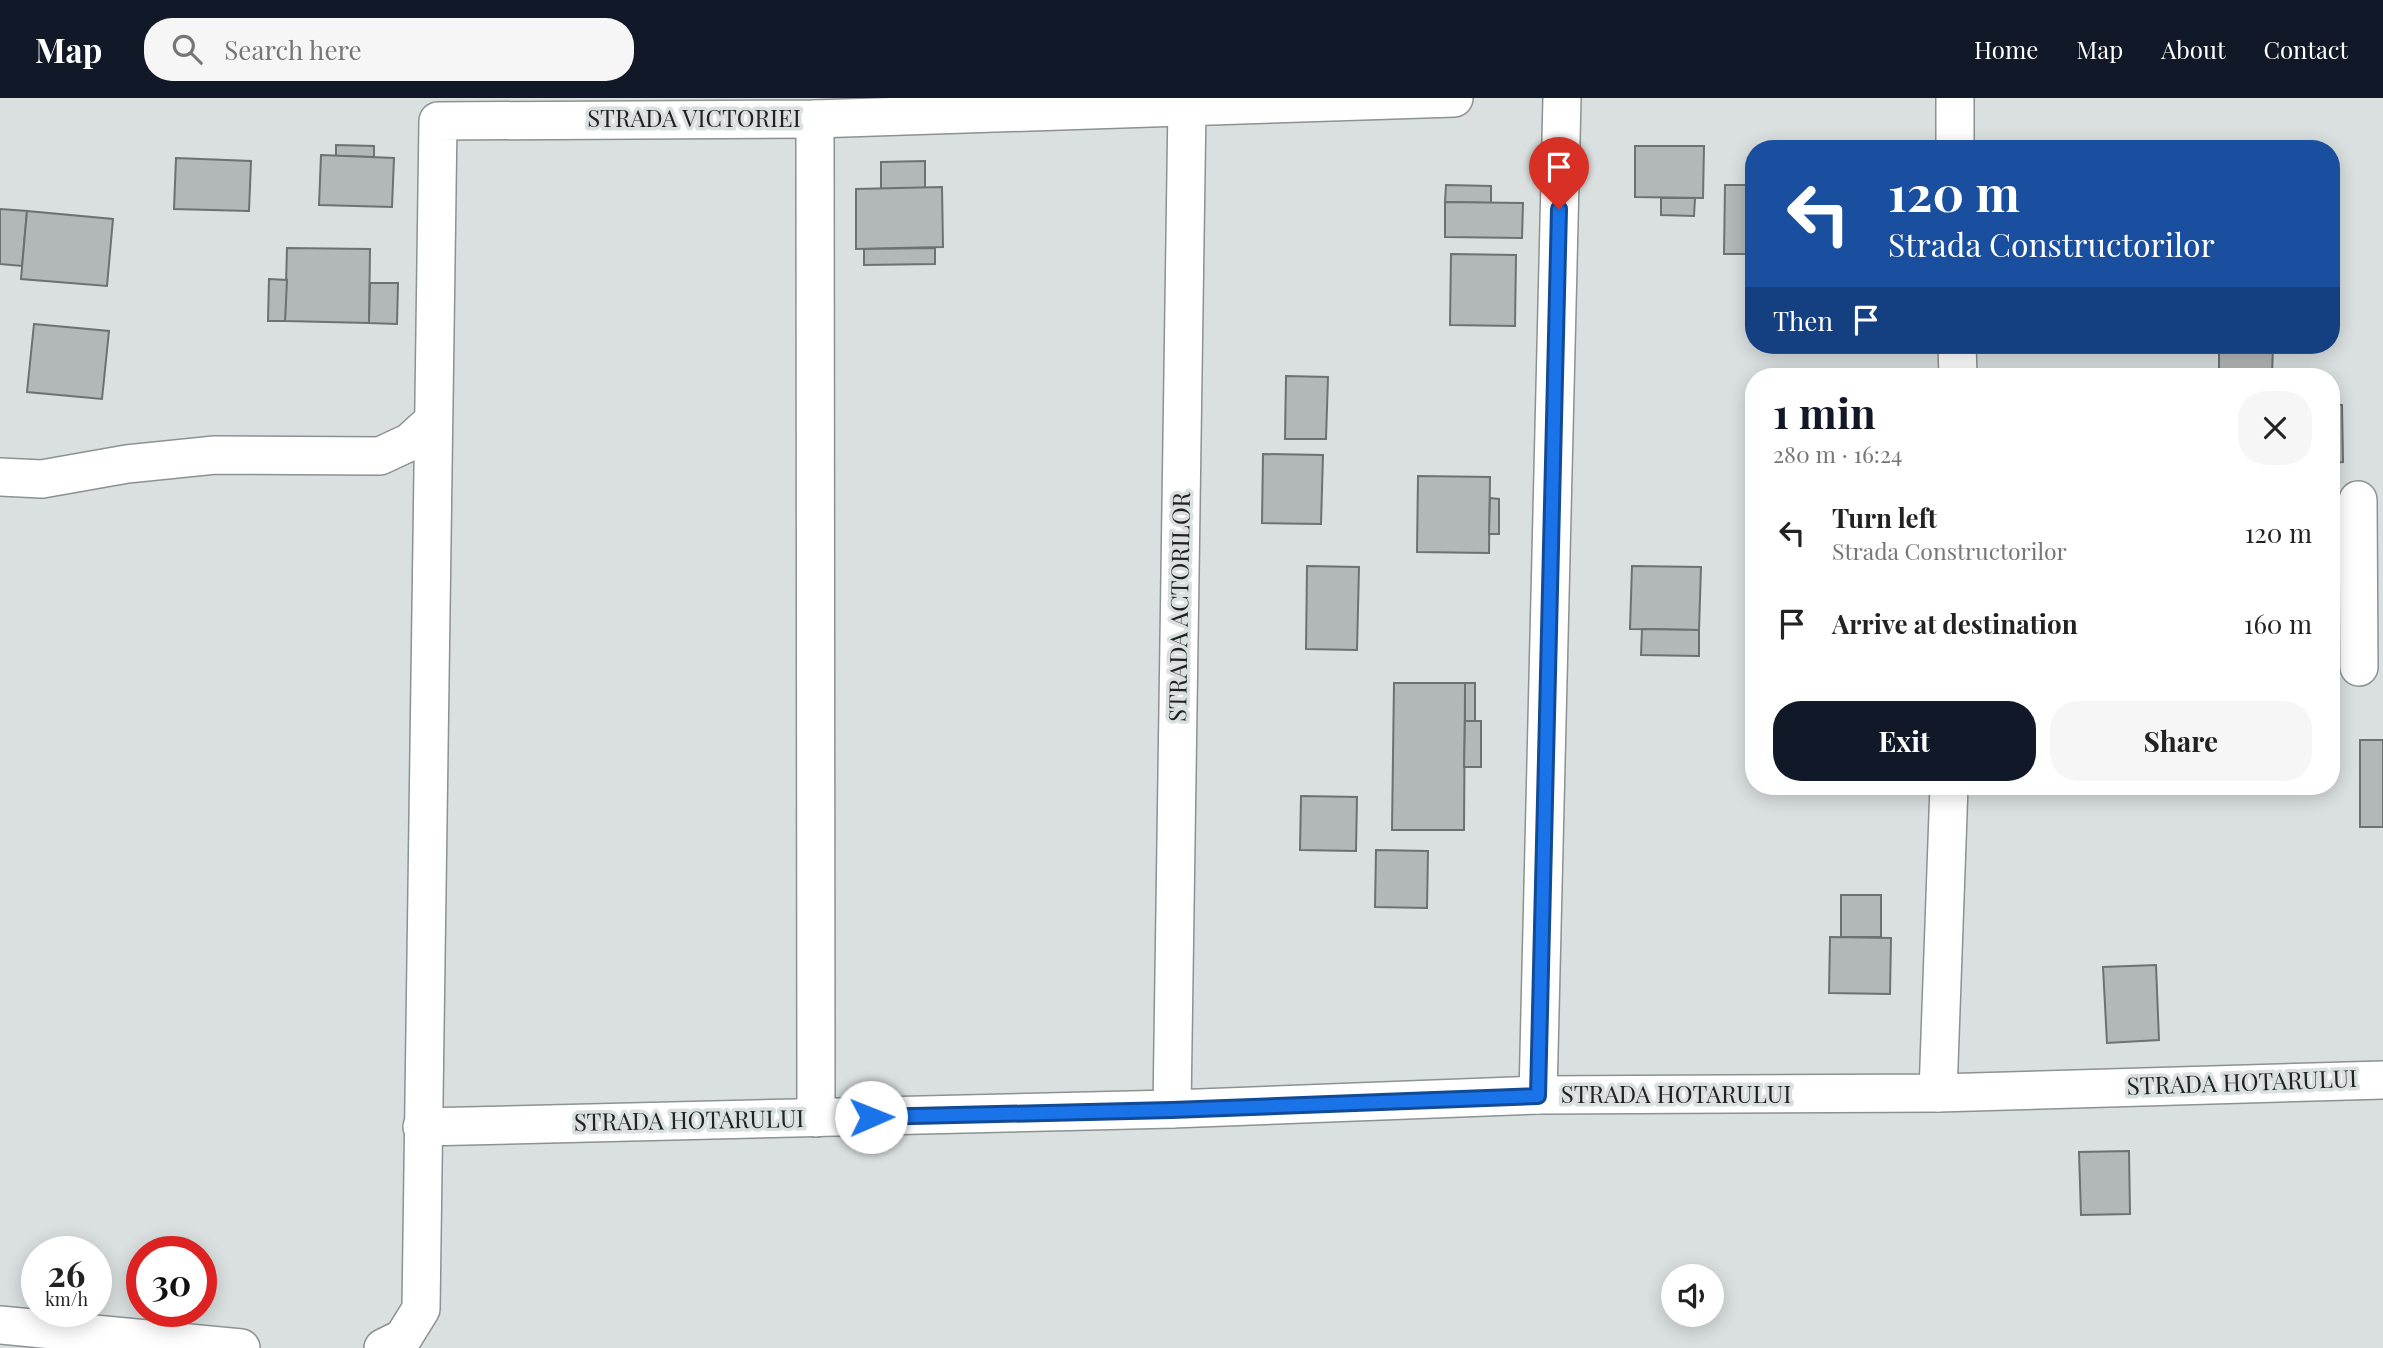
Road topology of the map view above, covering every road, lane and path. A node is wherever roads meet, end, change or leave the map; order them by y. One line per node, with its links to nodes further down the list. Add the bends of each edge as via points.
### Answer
1 (1454, 98): 4 (street, STRADA VICTORIEI)
2 (1562, 98): 14 (street)
3 (1955, 98): 6 (street)
4 (1187, 106): 5 (street, STRADA VICTORIEI); 15 (street, STRADA ACTORILOR)
5 (815, 118): 7 (street, STRADA VICTORIEI, via 438,121); 16 (street)
6 (1955, 140)
7 (433, 421): 8 (street, via 410,442 380,456 215,455 42,479); 17 (street)
8 (0, 477)
9 (2357, 500): 10 (street)
10 (2359, 667)
11 (1949, 795): 13 (street)
12 (2383, 1080): 13 (street, STRADA HOTARULUI)
13 (1938, 1093): 14 (street, STRADA HOTARULUI)
14 (1538, 1096): 15 (street, STRADA HOTARULUI)
15 (1172, 1110): 16 (street, STRADA HOTARULUI)
16 (816, 1118): 17 (street, STRADA HOTARULUI)
17 (422, 1127): 20 (street, via 421,1309 404,1338)
18 (0, 1325): 19 (street)
19 (241, 1348)
20 (383, 1348)

